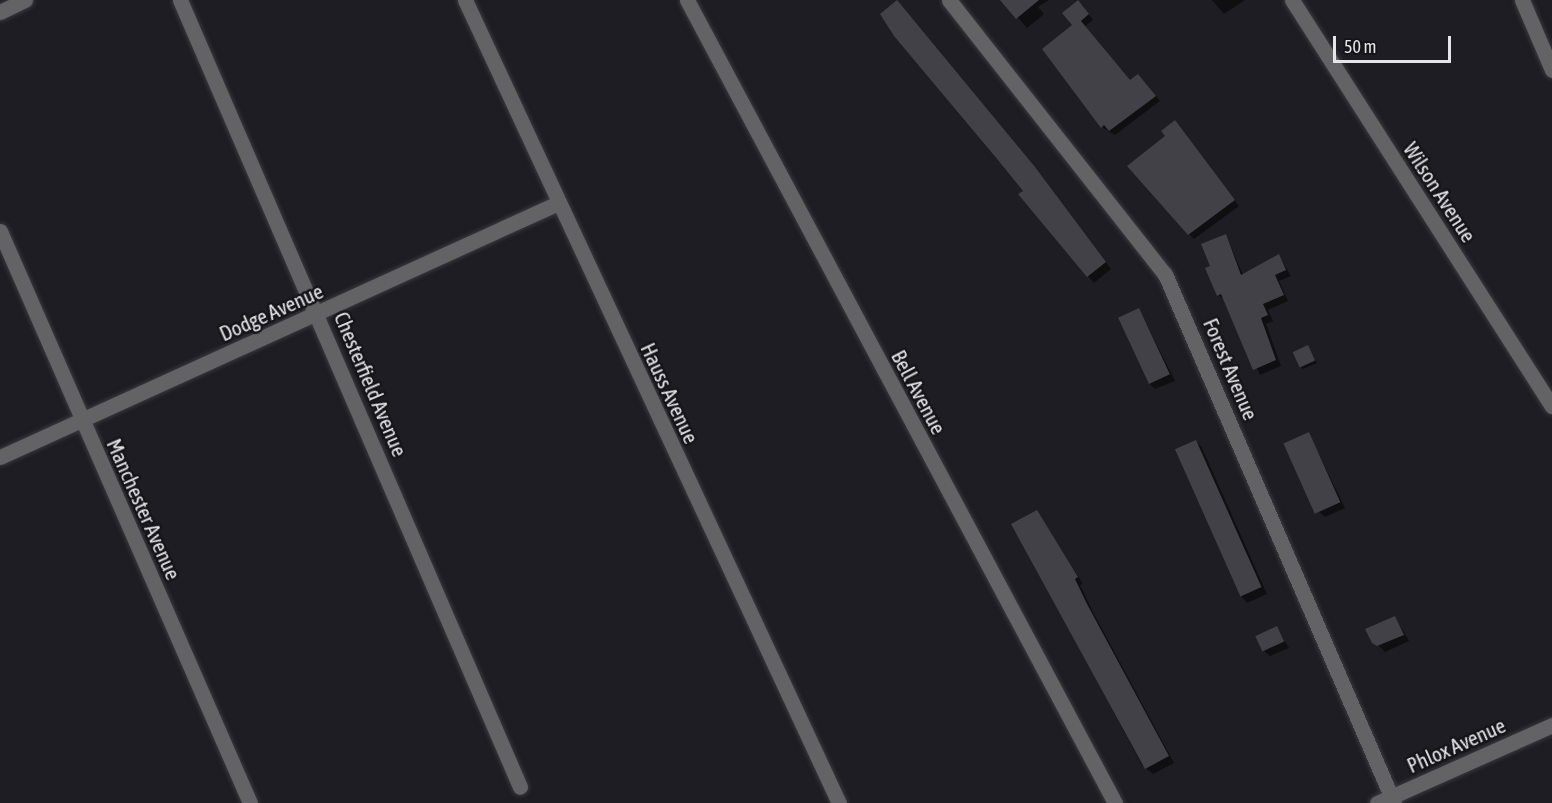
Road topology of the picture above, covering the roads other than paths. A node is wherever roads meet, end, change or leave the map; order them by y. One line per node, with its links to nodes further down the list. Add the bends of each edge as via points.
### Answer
1 (23, 0): 8 (street)
2 (180, 0): 12 (street, Chesterfield Avenue)
3 (465, 0): 10 (street, Hauss Avenue)
4 (687, 0): 21 (street, Bell Avenue)
5 (949, 0): 18 (street, Forest Avenue, via 1165,274)
6 (1292, 0): 13 (street, Wilson Avenue)
7 (1522, 0): 9 (street)
8 (0, 12)
9 (1552, 70)
10 (558, 203): 12 (street, Dodge Avenue); 20 (street, Hauss Avenue)
11 (0, 231): 14 (street, Manchester Avenue)
12 (318, 314): 14 (street, Dodge Avenue); 17 (street, Chesterfield Avenue)
13 (1552, 406)
14 (82, 420): 15 (street, Dodge Avenue); 19 (street, Manchester Avenue)
15 (0, 457)
16 (1552, 725): 18 (street, Phlox Avenue)
17 (520, 787)
18 (1393, 800): 22 (street, Phlox Avenue)
19 (250, 803)
20 (839, 803)
21 (1116, 803)
22 (1377, 803)

